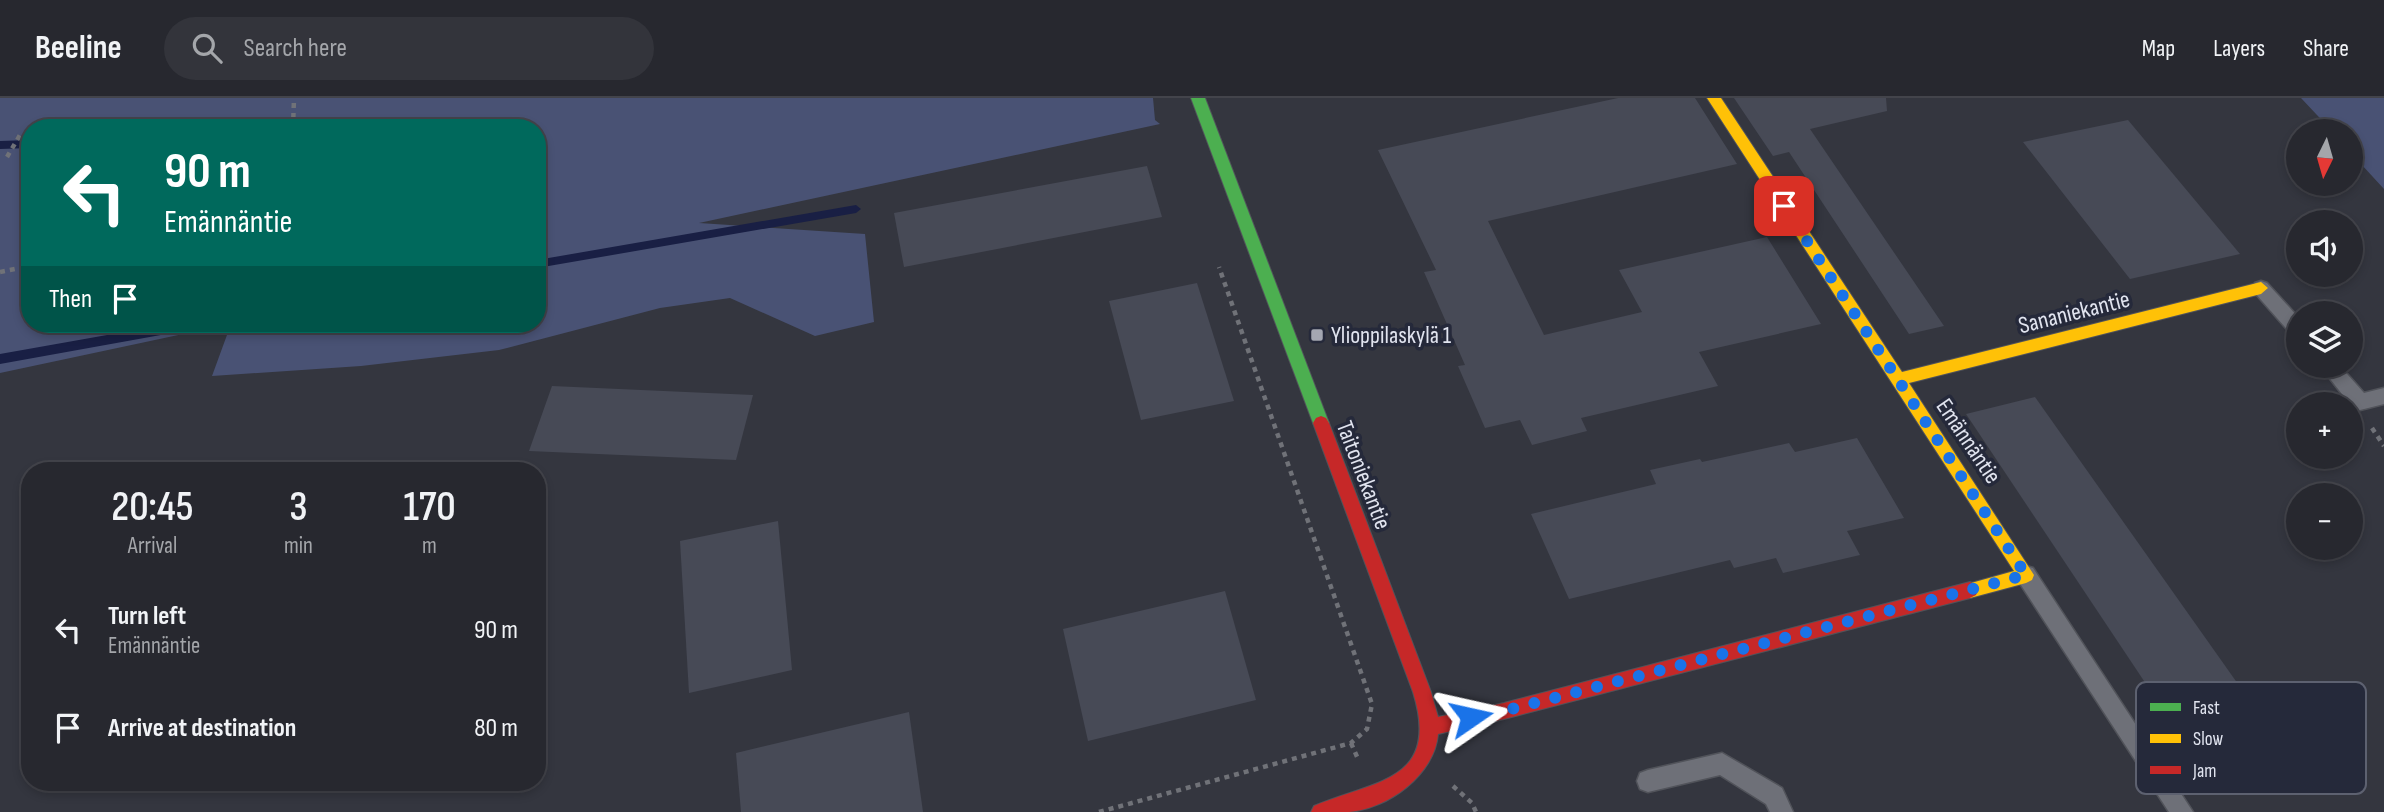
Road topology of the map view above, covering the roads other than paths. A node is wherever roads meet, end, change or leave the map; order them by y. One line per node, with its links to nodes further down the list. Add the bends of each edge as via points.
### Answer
1 (1198, 98): 9 (street, Taitoniekantie, via 1417,679)
2 (1714, 98): 6 (street, Emännäntie)
3 (2262, 288): 4 (lane); 6 (street, Sananiekantie)
4 (2286, 316)
5 (2339, 378): 7 (lane, via 2360,402)
6 (1897, 380): 8 (street, Emännäntie)
7 (2384, 396)
8 (2026, 575): 9 (street); 10 (lane, Emännäntie)
9 (1431, 727): 13 (street, via 1422,761 1402,781 1373,797)
10 (2136, 742)
11 (1648, 781): 14 (lane, via 1722,764 1774,796)
12 (2170, 794): 15 (lane, Emännäntie)
13 (1320, 812)
14 (1782, 812)
15 (2182, 812)

